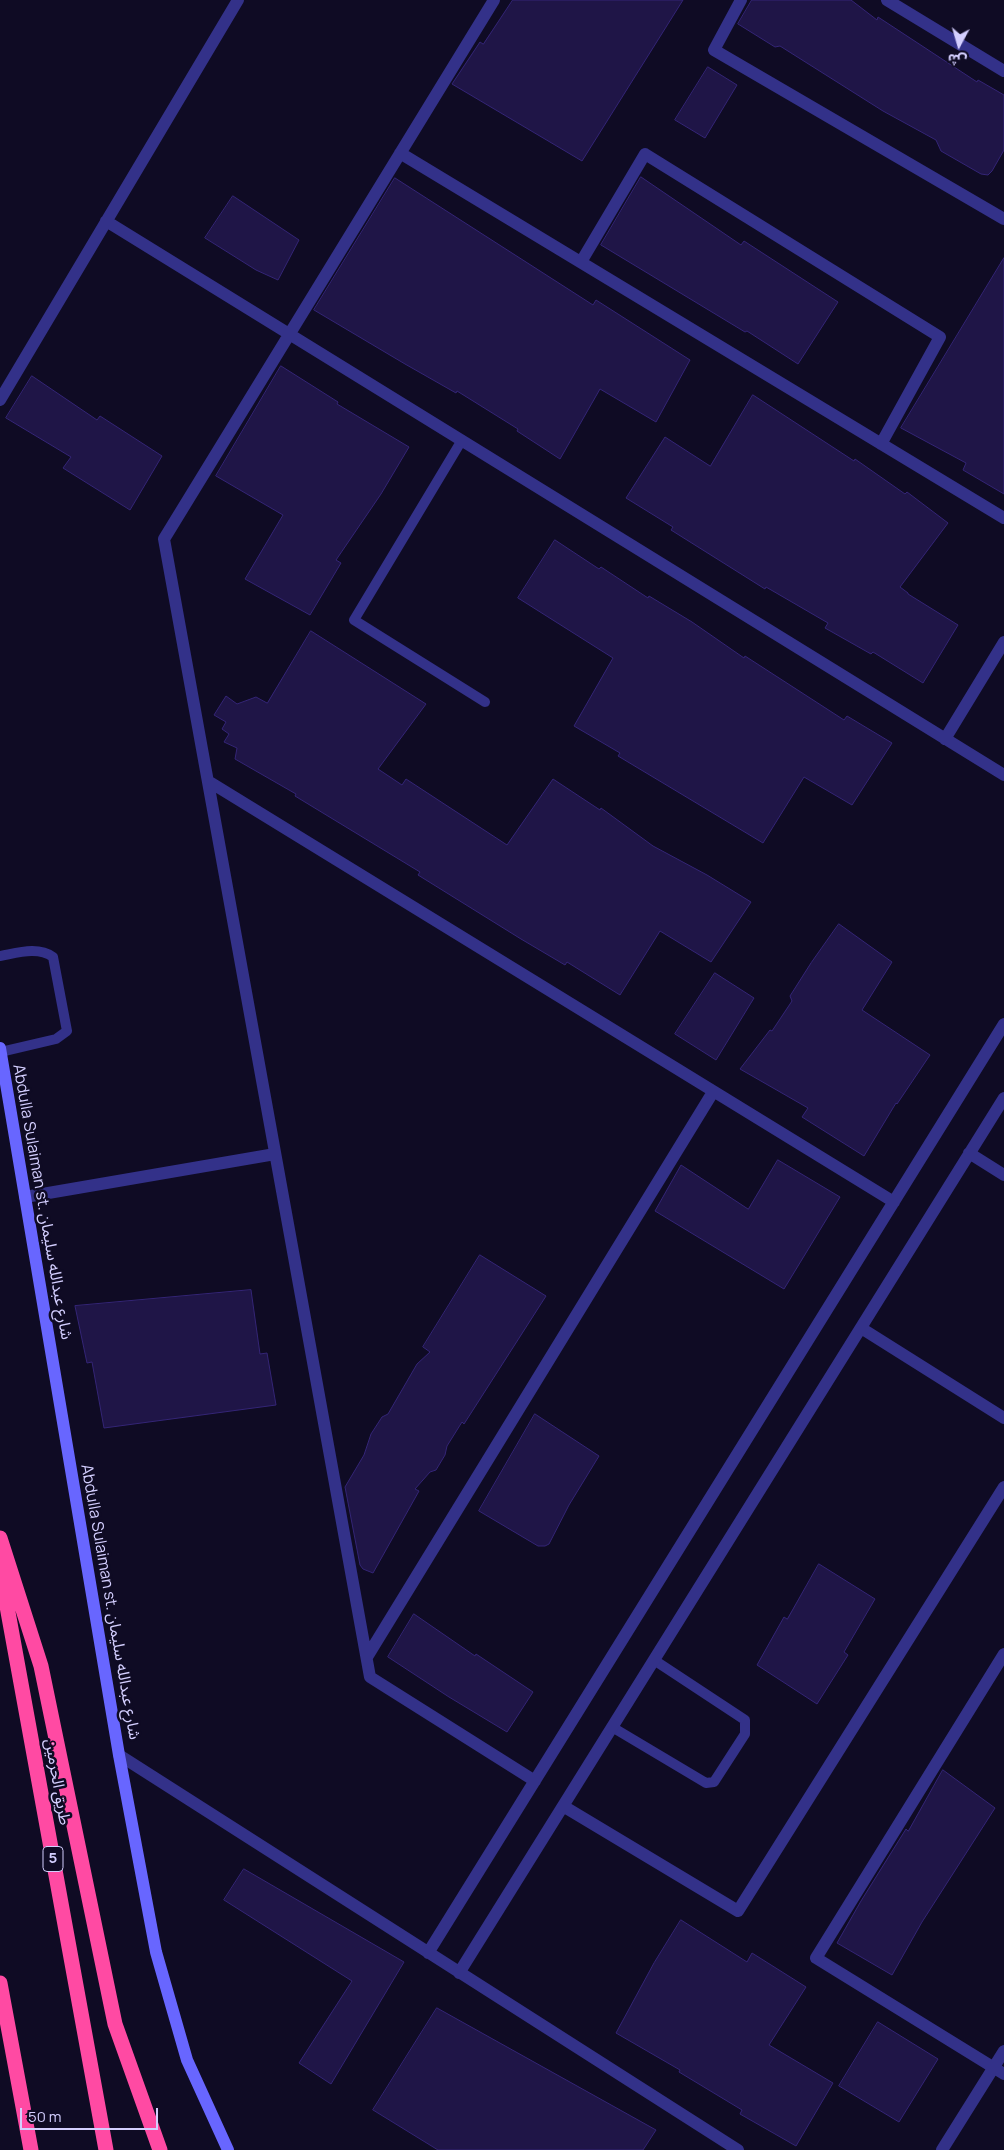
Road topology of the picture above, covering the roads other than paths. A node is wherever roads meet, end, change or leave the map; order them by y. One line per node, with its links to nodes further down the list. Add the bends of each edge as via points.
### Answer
1 (238, 0): 8 (street)
2 (494, 0): 6 (street)
3 (741, 0): 7 (street, via 714,50)
4 (888, 0): 5 (street)
5 (1004, 71)
6 (400, 153): 9 (street); 10 (street)
7 (1004, 219)
8 (106, 221): 10 (street); 11 (street)
9 (581, 262): 13 (street); 13 (street, via 645,154 940,337)
10 (289, 334): 12 (street); 19 (street, via 164,539)
11 (0, 400)
12 (462, 440): 16 (lane, via 354,620); 17 (street)
13 (881, 444): 14 (street)
14 (1004, 518)
15 (1004, 642): 17 (street)
16 (485, 702)
17 (945, 738): 18 (street)
18 (1004, 775)
19 (208, 781): 23 (street); 25 (street)
20 (0, 956): 22 (lane, via 38,950 53,957 67,1031 56,1039)
21 (1004, 1024): 29 (street)
22 (0, 1050): 28 (main road, Abdulla Sulaiman st. شارع عبدالله سليمان)
23 (713, 1092): 29 (street); 36 (street)
24 (1004, 1098): 26 (street)
25 (275, 1154): 28 (street); 36 (street)
26 (969, 1154): 27 (street); 30 (street)
27 (1004, 1175)
28 (25, 1197): 39 (main road, Abdulla Sulaiman st. شارع عبدالله سليمان)
29 (894, 1202): 40 (street)
30 (860, 1328): 31 (street); 37 (street)
31 (1004, 1418)
32 (1004, 1486): 41 (street, via 738,1911)
33 (0, 1538): 49 (highway, via 41,1666 115,2024)
34 (0, 1568): 48 (highway, طريق الحرمين / 5)
35 (1004, 1654): 46 (street, via 816,1958)
36 (367, 1658): 40 (street, via 370,1678)
37 (654, 1660): 38 (street); 38 (lane, via 746,1720 745,1734 711,1784)
38 (612, 1727): 41 (street)
39 (119, 1755): 42 (street); 50 (main road, Abdulla Sulaiman st. شارع عبدالله سليمان, via 156,1952 187,2060)
40 (534, 1780): 42 (street)
41 (563, 1806): 43 (street)
42 (428, 1953): 43 (street)
43 (459, 1973): 51 (street)
44 (0, 1983): 47 (highway)
45 (1004, 2051): 46 (street)
46 (999, 2071): 52 (street)
47 (32, 2150)
48 (106, 2150)
49 (160, 2150)
50 (228, 2150)
51 (738, 2150)
52 (942, 2150)

